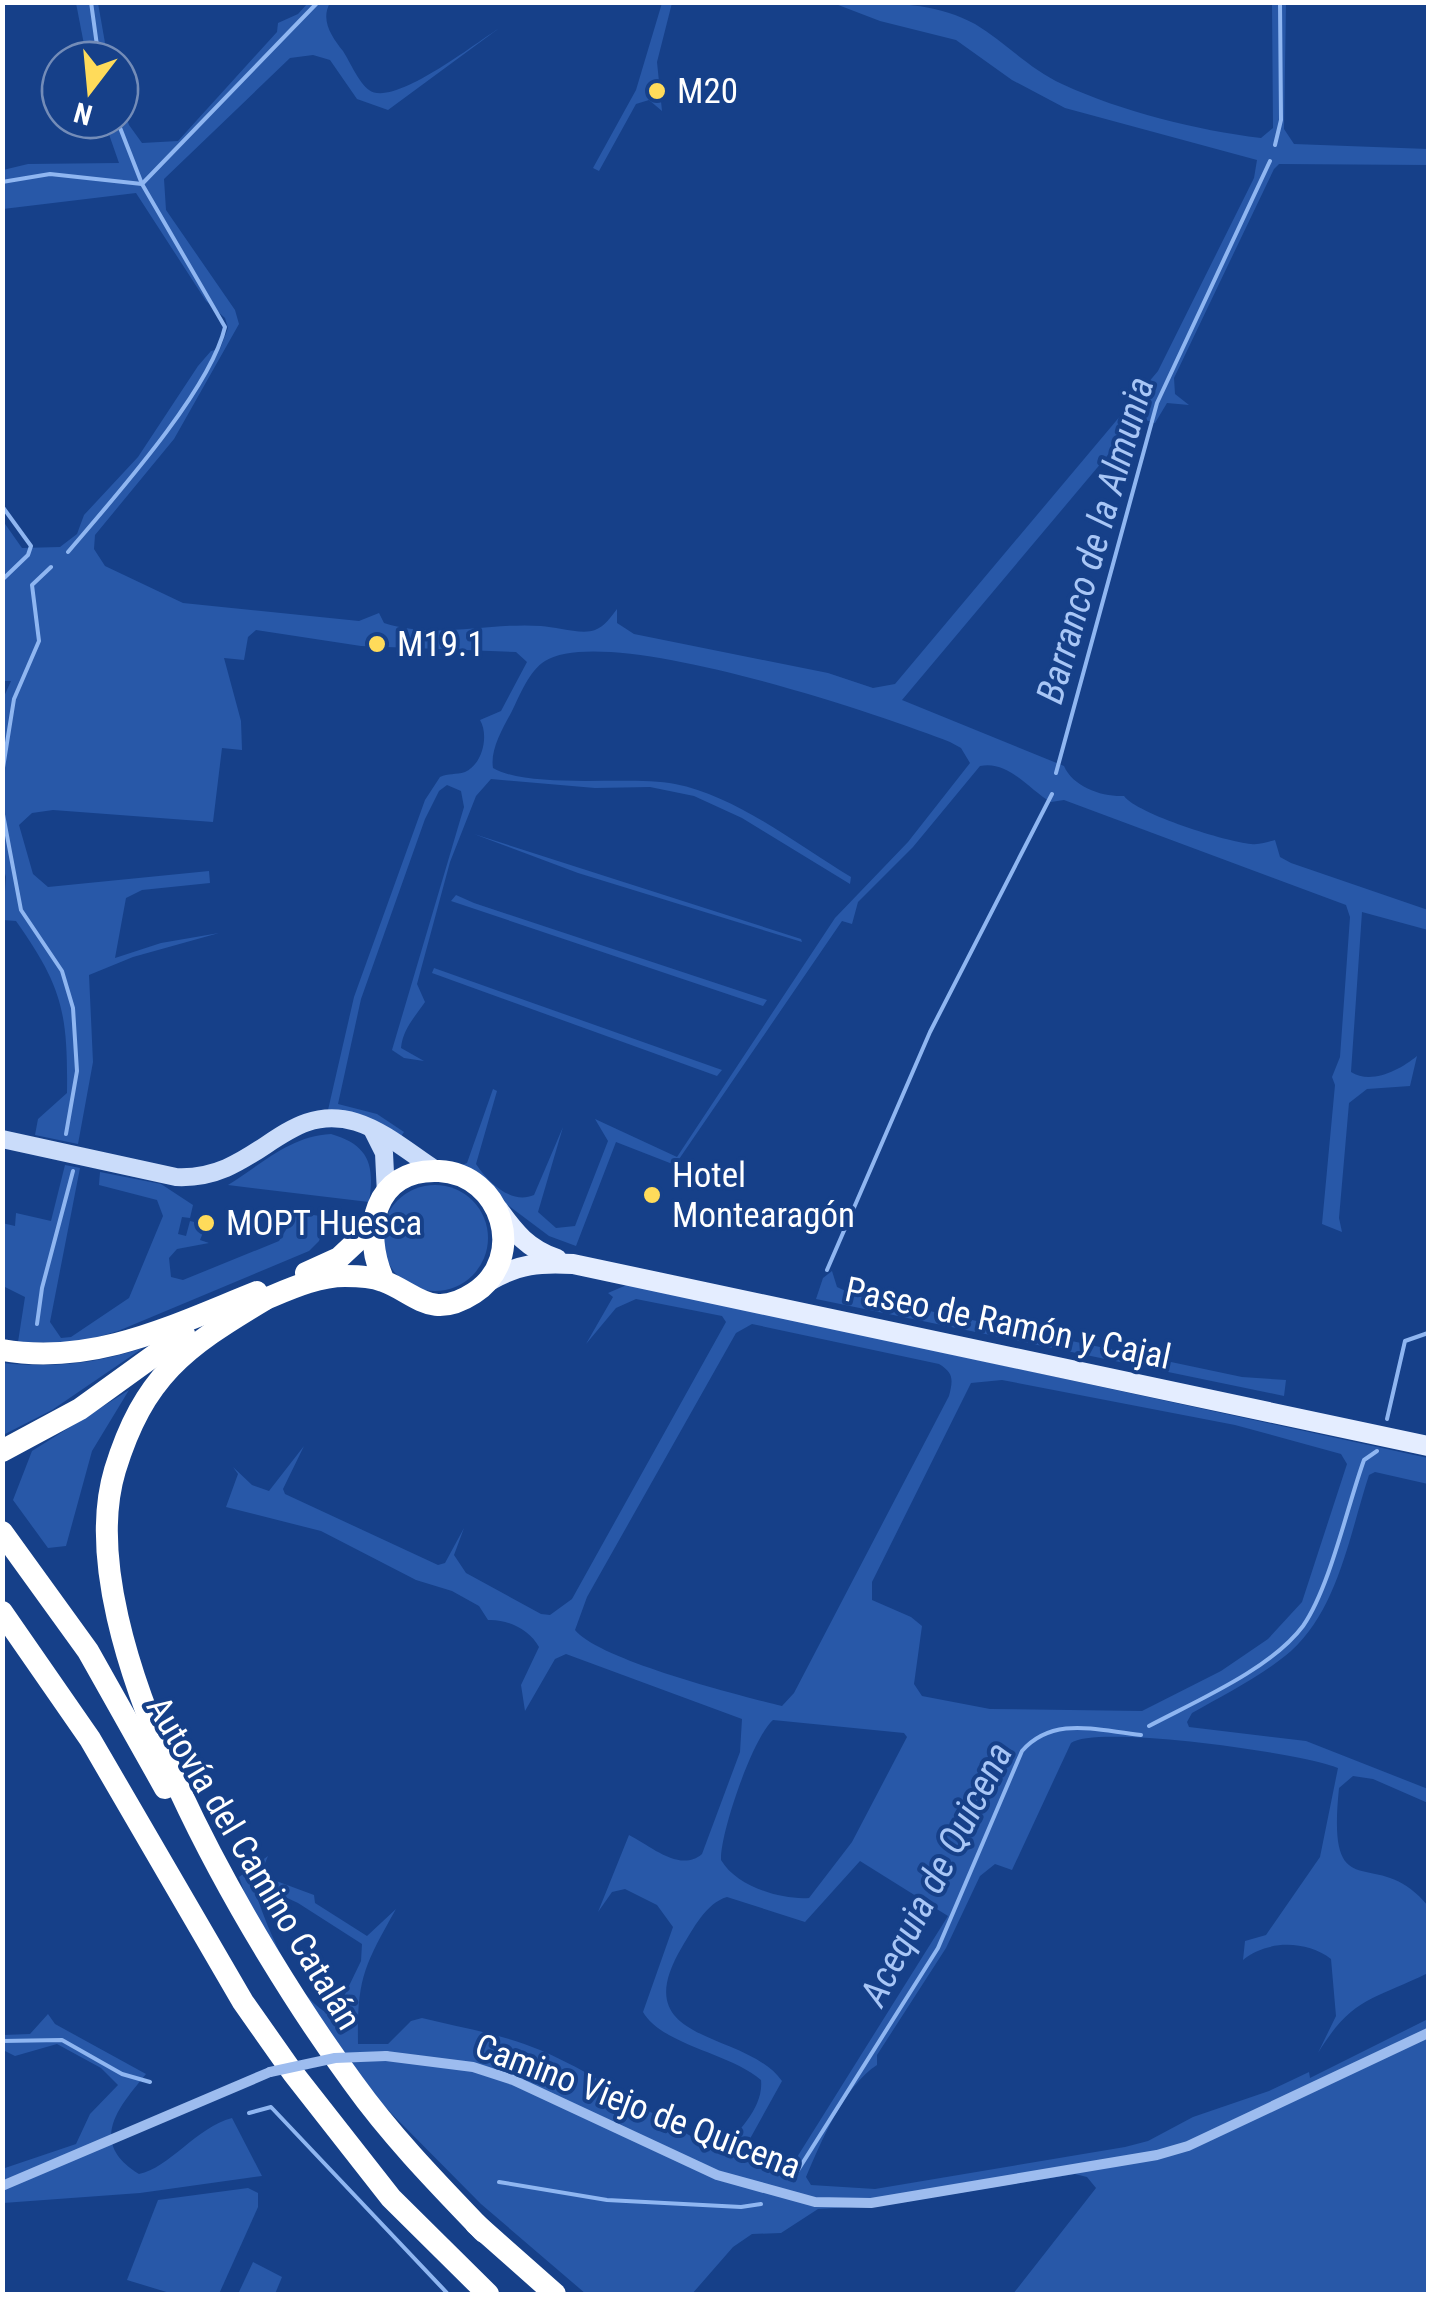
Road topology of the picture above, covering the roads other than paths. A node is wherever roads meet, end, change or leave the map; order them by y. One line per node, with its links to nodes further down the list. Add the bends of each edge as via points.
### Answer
1 (369, 1127): 2 (street, via 344,1119 304,1122 230,1169 190,1177); 3 (street); 4 (street, via 384,1153)
2 (2, 1139)
3 (436, 1170): 4 (highway, via 417,1173); 5 (highway, via 473,1180)
4 (386, 1194): 6 (highway)
5 (498, 1209): 7 (main road, via 538,1252); 10 (highway, via 504,1238)
6 (370, 1229): 8 (highway); 9 (highway)
7 (573, 1264): 10 (main road, via 534,1262); 13 (main road, Paseo de Ramón y Cajal)
8 (342, 1267): 9 (highway); 11 (highway)
9 (384, 1281): 10 (highway, via 409,1298 443,1304)
10 (488, 1281)
11 (260, 1296): 12 (highway, via 121,1344 58,1354); 14 (highway, via 195,1326 80,1409); 19 (highway, via 175,1360 139,1411 114,1473 108,1509 118,1624 175,1778 265,1946 354,2084)
12 (2, 1350)
13 (1428, 1446)
14 (2, 1451)
15 (2, 1532): 19 (highway, Autovía del Camino Catalán, via 88,1651 205,1862 306,2023 356,2093)
16 (2, 1612): 20 (highway, via 90,1739 283,2059 391,2198)
17 (1428, 2033): 18 (street, Camino Viejo de Quicena, bridge, via 1188,2146 871,2204 789,2198 717,2174 513,2080 473,2067 386,2056 270,2072)
18 (2, 2186)
19 (484, 2232): 21 (highway, Autovía del Camino Catalán)
20 (488, 2294)
21 (555, 2294)

